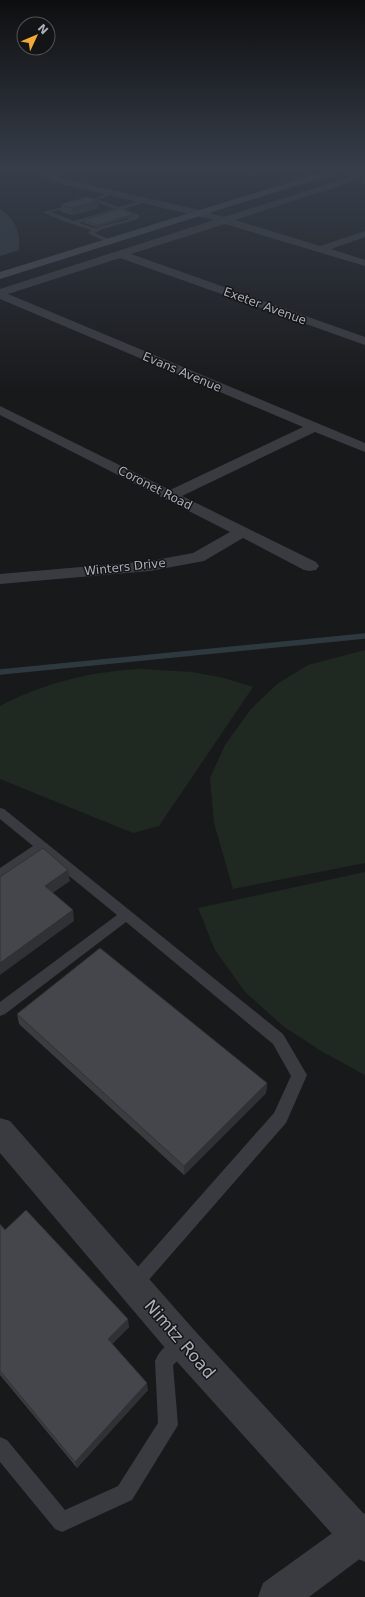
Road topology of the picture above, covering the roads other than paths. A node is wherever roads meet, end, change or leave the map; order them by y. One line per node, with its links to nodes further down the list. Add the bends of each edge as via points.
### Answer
1 (107, 243): 8 (main road)
2 (155, 243): 6 (street)
3 (299, 243): 5 (street)
4 (340, 243): 5 (street)
5 (321, 249): 7 (street)
6 (120, 254): 9 (street); 10 (street, Exeter Avenue)
7 (365, 263)
8 (0, 276)
9 (0, 294): 12 (street, Evans Avenue)
10 (365, 341)
11 (0, 410): 14 (street, Coronet Road)
12 (314, 427): 13 (street, Evans Avenue); 14 (street)
13 (365, 448)
14 (169, 496): 15 (street, Coronet Road)
15 (242, 532): 16 (street, Coronet Road); 17 (street, Winters Drive, via 198,557 150,566)
16 (310, 566)
17 (0, 578)
18 (0, 812): 19 (lane)
19 (42, 846): 20 (lane); 21 (lane)
20 (0, 874)
21 (126, 915): 22 (lane); 24 (lane, via 278,1039 299,1075 280,1118)
22 (0, 1010)
23 (0, 1131): 24 (street, Nimtz Road)
24 (133, 1285): 25 (street, Nimtz Road)
25 (183, 1343): 26 (lane, via 164,1361 168,1425 125,1493 62,1522); 27 (street, Nimtz Road)
26 (0, 1447)
27 (363, 1537): 28 (street)
28 (277, 1597)

